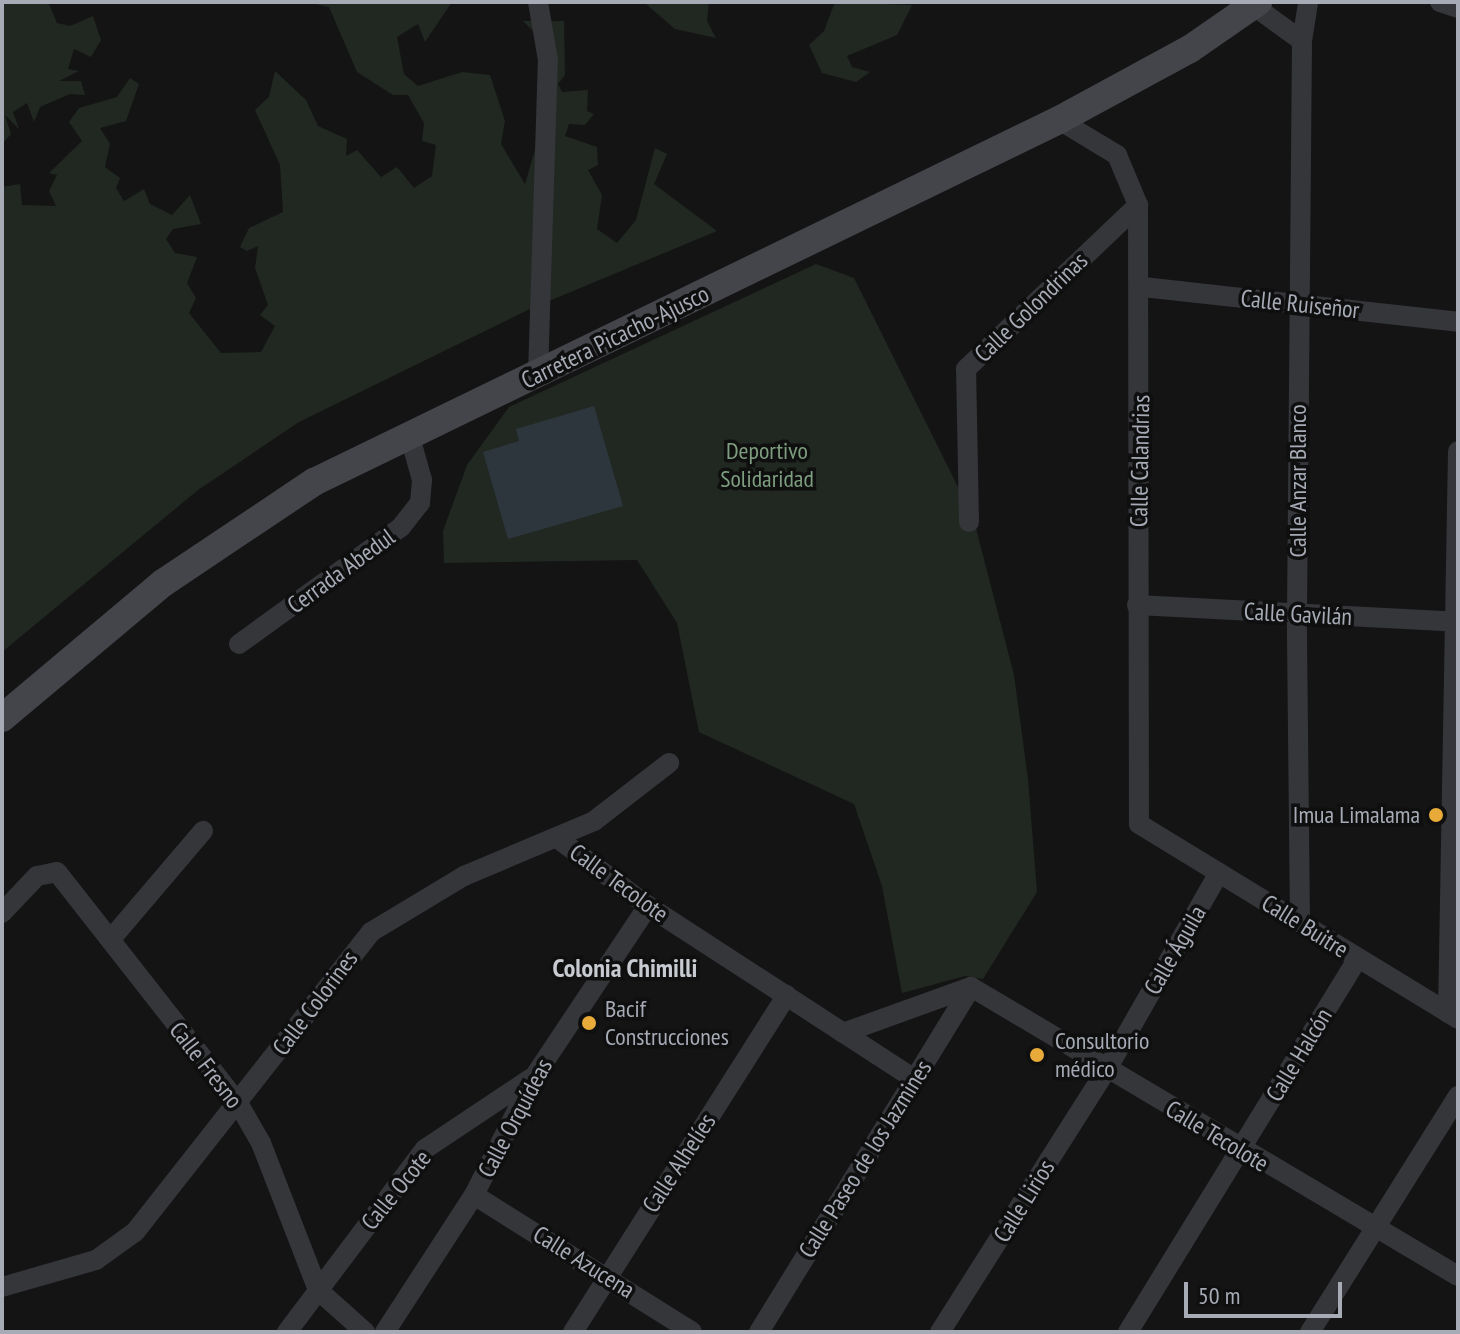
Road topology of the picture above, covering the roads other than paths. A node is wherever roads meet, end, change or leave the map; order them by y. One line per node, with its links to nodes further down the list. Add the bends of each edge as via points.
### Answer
1 (538, 2): 12 (street, via 548,60)
2 (1308, 2): 6 (street, Calle Anzar Blanco)
3 (1440, 2): 5 (street)
4 (1256, 4): 6 (street); 7 (main road, Carretera Picacho-Ajusco, via 1190,49)
5 (1458, 8)
6 (1302, 41): 10 (street, Calle Anzar Blanco)
7 (1059, 120): 8 (street, Calle Calandrias, via 1117,155); 12 (main road, Carretera Picacho-Ajusco)
8 (1138, 205): 9 (street, Calle Calandrias); 15 (street, Calle Golondrinas, via 966,369)
9 (1143, 287): 10 (street, Calle Ruiseñor); 16 (street, Calle Calandrias)
10 (1299, 304): 11 (street, Calle Ruiseñor); 17 (street, Calle Anzar Blanco)
11 (1458, 322)
12 (538, 375): 13 (main road, Carretera Picacho-Ajusco)
13 (410, 437): 19 (street, Cerrada Abedul, via 422,480 420,503 401,527); 20 (main road, Carretera Picacho-Ajusco, via 314,482 163,583)
14 (1458, 451): 18 (street)
15 (969, 522)
16 (1137, 605): 17 (street, Calle Gavilán); 23 (street, Calle Calandrias, via 1135,809)
17 (1297, 614): 18 (street, Calle Gavilán); 28 (street, Calle Anzar Blanco)
18 (1456, 622): 33 (street)
19 (239, 644)
20 (2, 718)
21 (669, 763): 24 (street, Calle Colorines, via 594,821)
22 (203, 831): 29 (street)
23 (1150, 835): 25 (street, Calle Buitre)
24 (557, 838): 26 (street, Calle Tecolote); 39 (street, Calle Colorines, via 464,876 371,932)
25 (1219, 873): 28 (street, Calle Buitre); 35 (street, Calle Águila)
26 (648, 906): 32 (street, Calle Tecolote); 36 (street, Calle Orquídeas)
27 (2, 913): 29 (street, Calle Fresno, via 37,876 57,872)
28 (1300, 922): 30 (street, Calle Buitre)
29 (111, 939): 39 (street, Calle Fresno)
30 (1358, 958): 33 (street, Calle Buitre); 40 (street, Calle Halcón)
31 (971, 987): 34 (street); 35 (street, Calle Tecolote); 37 (street, Calle Paseo de los Jazmines)
32 (787, 995): 34 (street, Calle Tecolote); 43 (street, Calle Alhelíes)
33 (1453, 1016)
34 (843, 1033): 37 (street, Calle Tecolote)
35 (1107, 1069): 40 (street, Calle Tecolote); 53 (street, Calle Lirios)
36 (534, 1077): 41 (street, Calle Orquídeas); 46 (street, Calle Ocote, via 425,1149)
37 (914, 1079): 52 (street, Calle Paseo de los Jazmines)
38 (1458, 1096): 42 (street)
39 (238, 1103): 45 (street, Calle Colorines, via 135,1232 96,1260); 46 (street, Calle Fresno, via 261,1143)
40 (1240, 1151): 42 (street, Calle Tecolote); 54 (street, Calle Halcón)
41 (474, 1195): 43 (street, Calle Azucena); 49 (street, Calle Orquídeas)
42 (1375, 1229): 44 (street, Calle Tecolote); 55 (street)
43 (606, 1275): 50 (street, Calle Alhelíes); 51 (street, Calle Azucena)
44 (1458, 1276)
45 (2, 1287)
46 (318, 1290): 47 (street, Calle Ocote); 48 (street, Calle Fresno)
47 (287, 1332)
48 (365, 1332)
49 (385, 1332)
50 (573, 1332)
51 (692, 1332)
52 (759, 1332)
53 (940, 1332)
54 (1128, 1332)
55 (1310, 1332)

